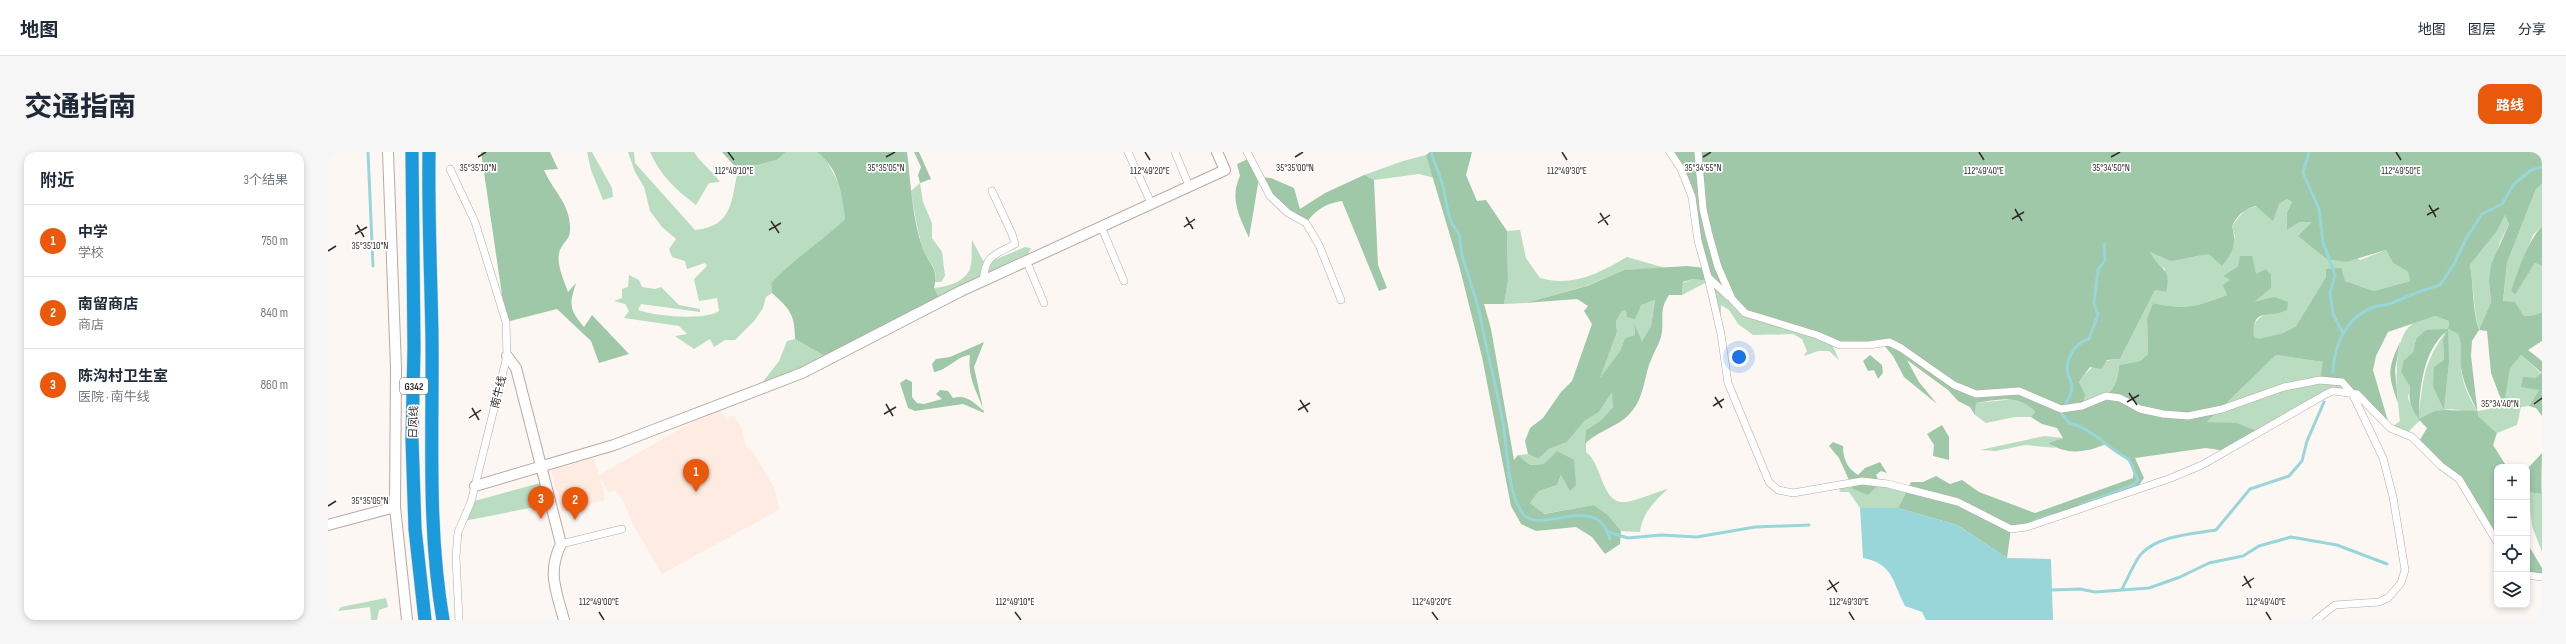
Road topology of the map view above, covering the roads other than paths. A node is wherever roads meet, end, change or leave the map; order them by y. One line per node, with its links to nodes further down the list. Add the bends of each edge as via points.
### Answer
1 (388, 152): 26 (street, via 396,368)
2 (412, 152): 34 (highway, 日凤线 / G342, via 412,439 415,529)
3 (428, 152): 35 (highway, 日凤线 / G342, via 428,249 432,339 430,451 434,540)
4 (1128, 152): 13 (street)
5 (1175, 152): 11 (street)
6 (1217, 152): 11 (street, via 1225,170)
7 (1247, 152): 20 (street, via 1270,196 1288,213 1306,223 1319,245)
8 (1670, 152): 16 (street, via 1681,168 1692,197 1698,241)
9 (1698, 152): 19 (street, via 1703,210 1718,267)
10 (450, 170): 22 (street, 南牛线, via 475,222 506,322)
11 (1189, 186): 13 (street)
12 (992, 191): 17 (street, via 1015,244 991,257 985,264)
13 (1150, 203): 14 (street)
14 (1101, 226): 15 (street); 18 (street)
15 (1026, 260): 17 (street); 21 (street)
16 (1708, 277): 19 (street); 23 (street, via 1722,334 1728,383 1769,482 1778,490 1793,493 1862,481 1888,484 1958,502 2011,529 2027,527 2171,478 2202,465 2326,394 2333,391)
17 (983, 281): 24 (street, via 802,373 614,445)
18 (1124, 281)
19 (1732, 299): 23 (street, via 1745,313 1817,335 1831,342 1869,345 1890,342 1919,359 1954,385 1976,394 2019,391 2061,409 2082,406 2106,396 2120,398 2140,408 2156,412 2188,416 2222,409 2284,387 2320,380 2342,382)
20 (1341, 300)
21 (1044, 303)
22 (506, 356): 24 (street, via 516,368); 25 (street, 南牛线)
23 (2352, 393): 29 (street, via 2357,394 2390,428 2412,437 2441,466 2459,479); 38 (street, via 2389,475 2404,552 2405,570 2402,583 2388,598 2372,603 2335,605)
24 (540, 467): 25 (street); 30 (street)
25 (475, 486): 36 (street, 南牛线, via 458,532 456,557)
26 (395, 507): 27 (street); 33 (street)
27 (328, 524)
28 (622, 529): 30 (street)
29 (2494, 537)
30 (561, 544): 37 (street, via 554,560 552,575)
31 (2530, 575): 32 (street)
32 (2542, 577)
33 (407, 620)
34 (425, 620)
35 (443, 620)
36 (459, 620)
37 (564, 620)
38 (2316, 620)

